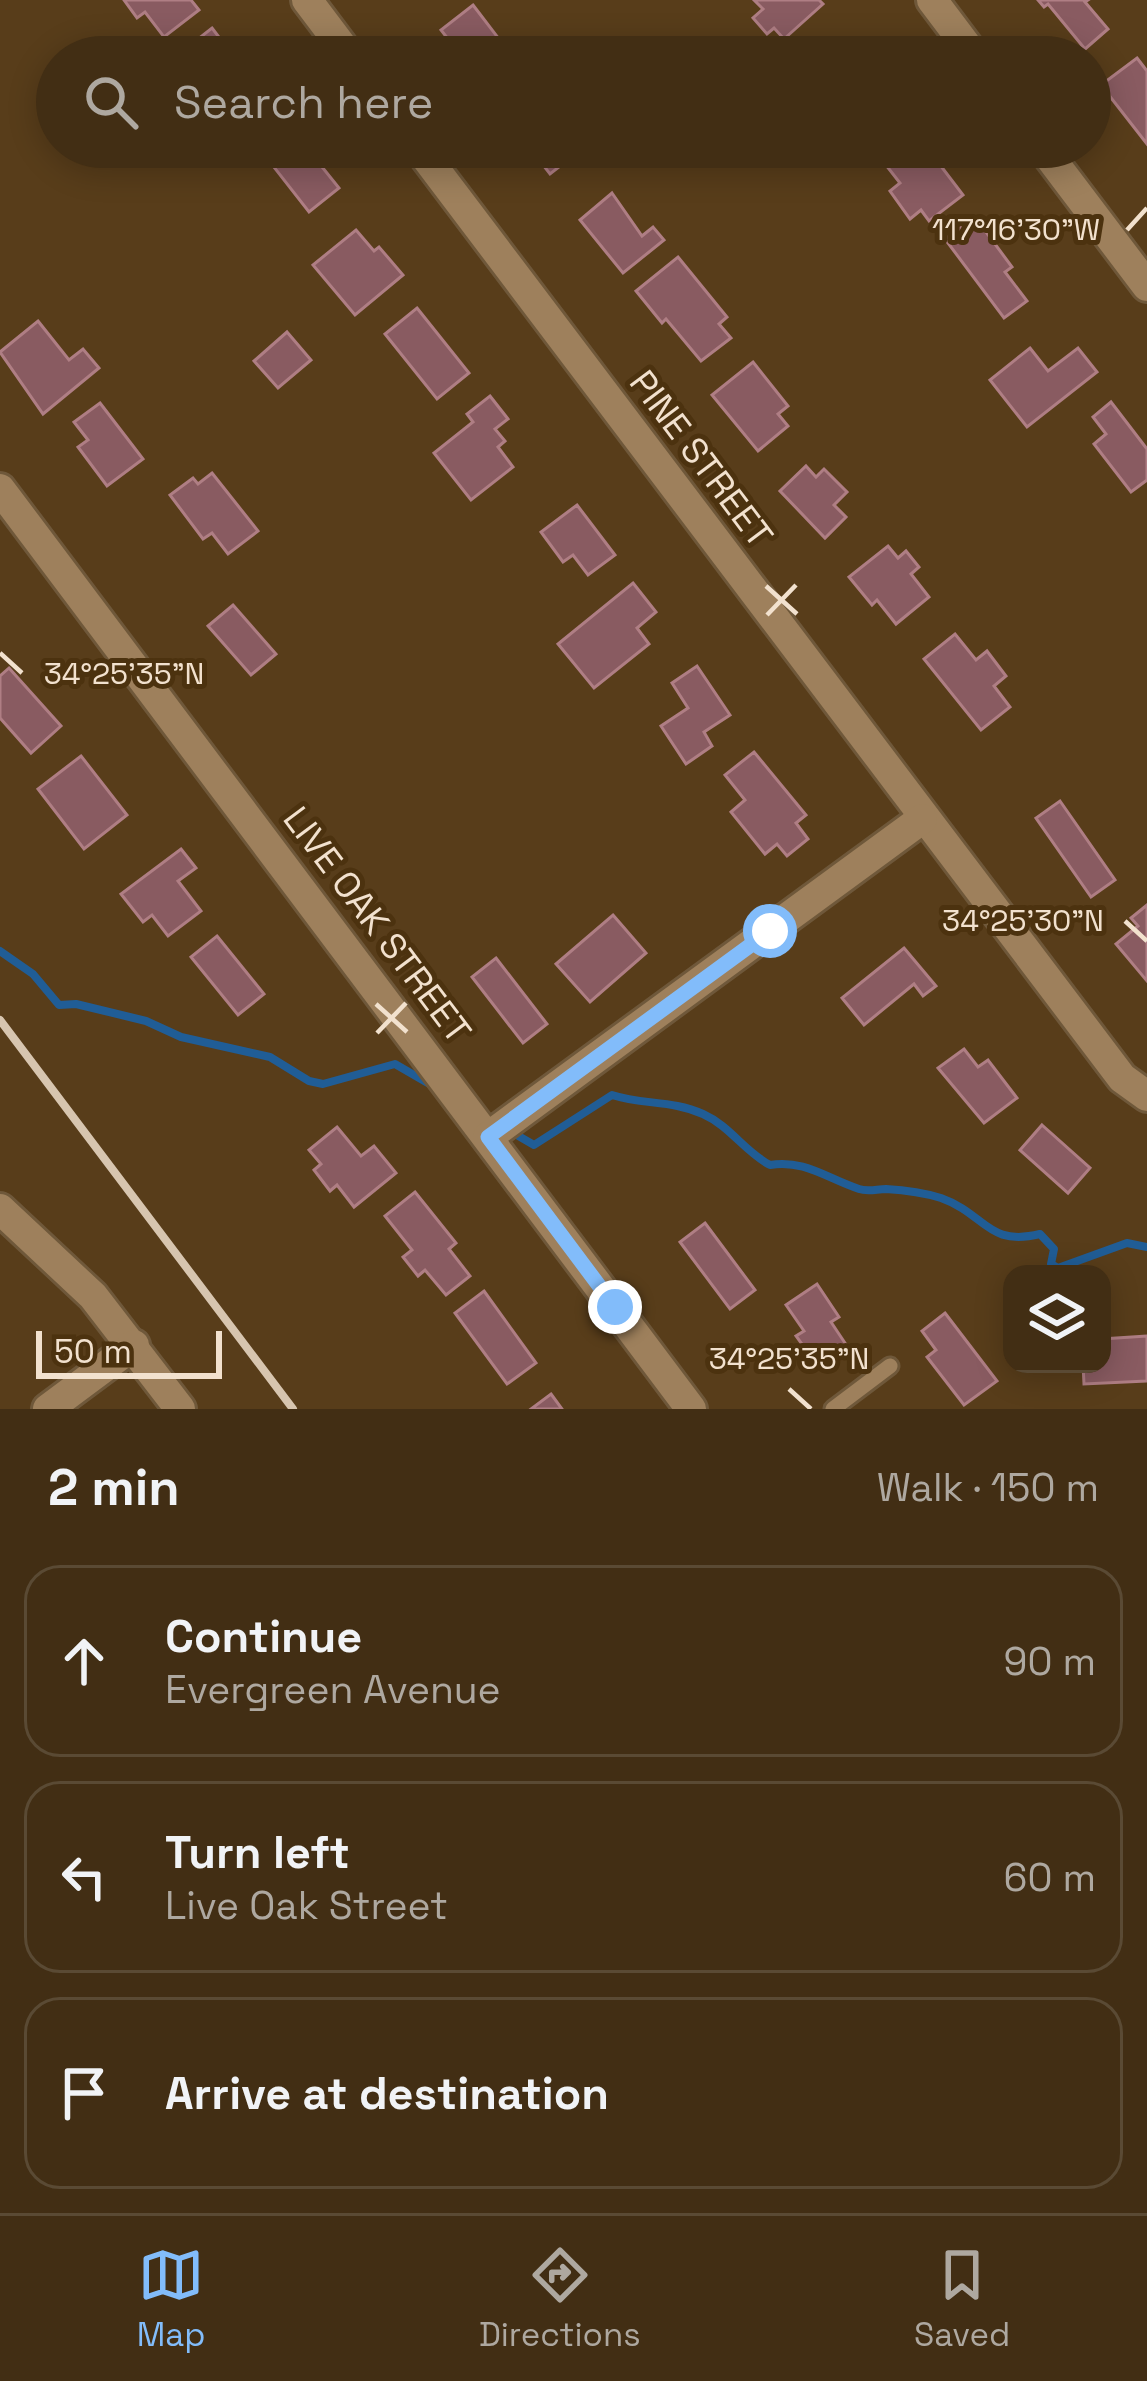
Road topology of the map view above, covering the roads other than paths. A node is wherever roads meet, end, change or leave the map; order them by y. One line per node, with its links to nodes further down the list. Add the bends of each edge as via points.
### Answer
1 (307, 0): 3 (street)
2 (932, 0): 4 (street)
3 (334, 36)
4 (959, 36)
5 (434, 168): 9 (street, PINE STREET)
6 (1058, 168): 7 (street)
7 (1147, 286)
8 (0, 489): 11 (street, LIVE OAK STREET)
9 (922, 819): 10 (street, PINE STREET, via 1122,1078); 11 (street)
10 (1147, 1096)
11 (488, 1137): 17 (street, LIVE OAK STREET)
12 (0, 1209): 13 (street)
13 (134, 1345): 15 (street); 16 (street)
14 (890, 1366): 18 (lane)
15 (48, 1409)
16 (180, 1409)
17 (691, 1409)
18 (832, 1409)

